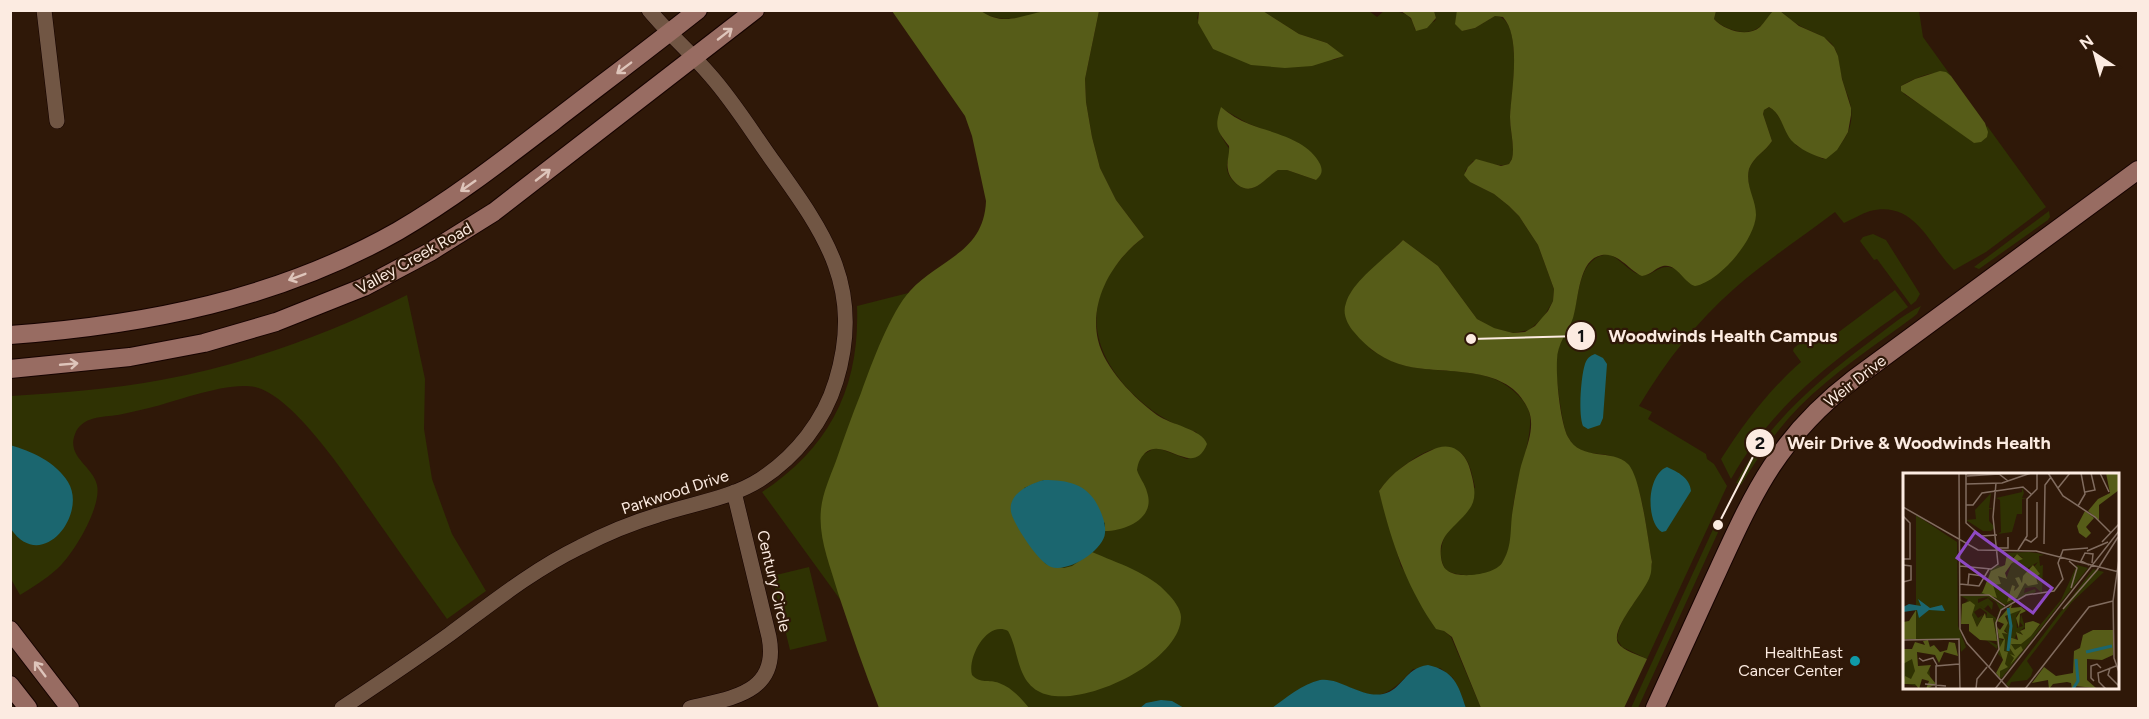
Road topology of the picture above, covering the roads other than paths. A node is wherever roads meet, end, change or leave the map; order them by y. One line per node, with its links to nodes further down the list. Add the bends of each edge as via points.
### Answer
1 (45, 10): 7 (street)
2 (649, 10): 5 (street, Parkwood Drive)
3 (698, 10): 5 (main road, Valley Creek Road)
4 (755, 10): 6 (main road, Valley Creek Road, one-way to 4)
5 (670, 33): 6 (street, Parkwood Drive); 9 (main road, Valley Creek Road, one-way to 9, via 466,188 398,231 343,258 260,291 159,317 98,327)
6 (694, 58): 10 (main road, Valley Creek Road, one-way to 6, via 148,355 185,347 276,322 364,287 479,222); 11 (street, Parkwood Drive, via 712,77 818,226 837,269 845,313 840,369 820,417 785,460)
7 (57, 121)
8 (2139, 170): 19 (main road, Weir Drive, via 1845,386 1794,435 1767,470 1746,509)
9 (10, 334)
10 (10, 369)
11 (734, 492): 14 (street, Century Circle, via 771,648 763,678); 15 (street, Parkwood Drive, via 626,526 563,556 519,583)
12 (10, 630): 17 (main road, one-way to 12)
13 (10, 685): 16 (main road)
14 (737, 703): 18 (street, Century Circle)
15 (350, 706)
16 (28, 708)
17 (70, 708)
18 (690, 708)
19 (1655, 708)

